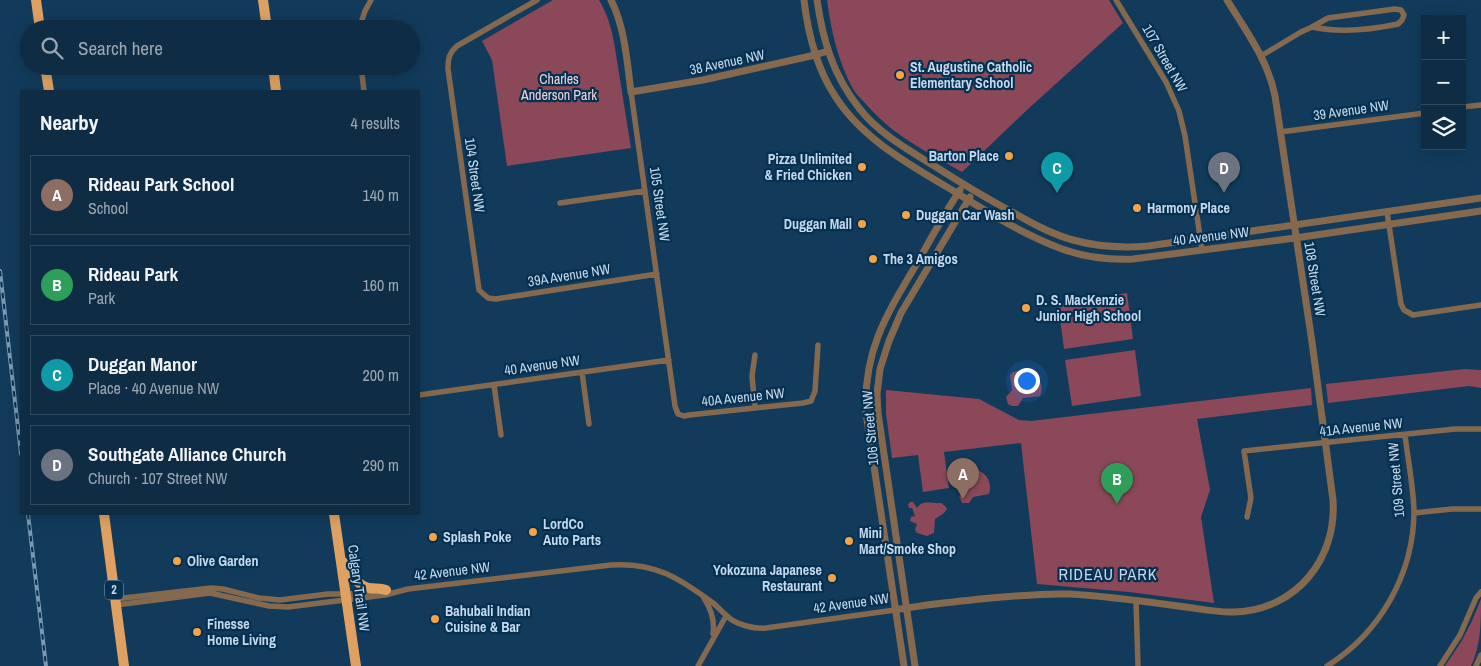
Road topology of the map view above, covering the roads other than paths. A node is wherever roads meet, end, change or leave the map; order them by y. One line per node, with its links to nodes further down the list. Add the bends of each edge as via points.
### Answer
1 (36, 0): 10 (highway)
2 (263, 0): 11 (highway)
3 (371, 0): 12 (street)
4 (537, 0): 43 (street, 104 Street NW, via 457,46 449,56 448,69 478,286)
5 (611, 0): 23 (street, 105 Street NW, via 622,32)
6 (804, 0): 15 (street)
7 (817, 0): 14 (street)
8 (1116, 0): 40 (street, 107 Street NW, via 1166,82 1179,111)
9 (1227, 0): 16 (street, 108 Street NW)
10 (39, 20)
11 (266, 20)
12 (362, 20)
13 (1312, 27): 13 (street, via 1328,18 1395,9 1401,10 1404,16 1398,24 1361,30 1330,31); 16 (street)
14 (828, 51): 15 (street, 38 Avenue NW); 28 (street, via 845,89 878,128)
15 (815, 55): 23 (street, 38 Avenue NW); 31 (street, via 835,97 850,116 890,151)
16 (1261, 56): 27 (street, 108 Street NW, via 1271,77)
17 (46, 75): 20 (highway)
18 (274, 75): 21 (highway)
19 (362, 75): 22 (street)
20 (49, 90)
21 (276, 90)
22 (364, 90)
23 (631, 92): 29 (street, 105 Street NW)
24 (1481, 105): 25 (street)
25 (1466, 107)
26 (1421, 114): 27 (street, 39 Avenue NW)
27 (1280, 132): 38 (street, 108 Street NW)
28 (963, 184): 30 (street); 31 (street, 106 Street NW)
29 (645, 191): 34 (street); 42 (street, 105 Street NW)
30 (973, 191): 33 (street, 106 Street NW); 40 (street, 40 Avenue NW, via 1054,233 1092,244 1135,247)
31 (957, 194): 33 (street, 40 Avenue NW); 73 (street, 106 Street NW, via 884,318 867,373 866,413)
32 (1481, 198): 36 (street, 40 Avenue NW)
33 (968, 200): 41 (street, 40 Avenue NW, via 1045,242 1086,255 1133,259); 72 (street, 106 Street NW, via 901,313 883,356 878,382 878,413)
34 (560, 203)
35 (1481, 211): 37 (street, 40 Avenue NW)
36 (1387, 212): 37 (street); 38 (street, 40 Avenue NW)
37 (1389, 224): 39 (street, 40 Avenue NW); 44 (street, via 1404,310 1413,315)
38 (1294, 226): 39 (street, 108 Street NW); 40 (street, 40 Avenue NW)
39 (1295, 238): 41 (street, 40 Avenue NW); 57 (street, 108 Street NW)
40 (1200, 239): 41 (street, 107 Street NW)
41 (1202, 250)
42 (657, 274): 43 (street, 39A Avenue NW, via 496,299); 47 (street, 105 Street NW)
43 (484, 296)
44 (1481, 305)
45 (818, 345): 51 (street, 40A Avenue NW, via 816,391 811,401)
46 (755, 355): 51 (street, via 752,376)
47 (669, 360): 48 (street, 40 Avenue NW); 52 (street, 105 Street NW)
48 (582, 372): 49 (street, 40 Avenue NW); 53 (street)
49 (494, 385): 50 (street, 40 Avenue NW); 55 (street)
50 (420, 395)
51 (755, 408): 52 (street, 40A Avenue NW)
52 (678, 414)
53 (589, 424)
54 (1481, 429): 56 (street, 41A Avenue NW)
55 (501, 435)
56 (1405, 435): 57 (street, 41A Avenue NW); 59 (street, 109 Street NW)
57 (1324, 444): 62 (street, 41A Avenue NW, via 1244,452 1251,498); 64 (street, 108 Street NW, via 1333,500 1332,525 1326,549)
58 (1481, 509): 59 (street)
59 (1414, 512): 83 (street, 109 Street NW, via 1407,561 1391,600 1370,629 1346,653)
60 (104, 515): 71 (highway, 2)
61 (334, 515): 63 (highway, Calgary Trail NW)
62 (1247, 517)
63 (341, 559): 65 (highway, via 360,583); 69 (highway, Calgary Trail NW)
64 (1314, 570): 70 (street, 42 Avenue NW, via 1288,595 1249,610 1222,612)
65 (386, 590): 66 (street, 42 Avenue NW); 69 (street, 42 Avenue NW)
66 (398, 591): 68 (street, 42 Avenue NW, via 631,564 664,572); 69 (street, 42 Avenue NW)
67 (1481, 592): 84 (street)
68 (702, 596): 74 (street, 42 Avenue NW); 75 (street, via 712,616)
69 (346, 597): 71 (street, 42 Avenue NW, via 335,594 280,600 211,588); 78 (highway, Calgary Trail NW)
70 (1136, 600): 72 (street, 42 Avenue NW, via 1038,594); 82 (street)
71 (116, 602): 77 (highway, 2)
72 (907, 608): 73 (street, 42 Avenue NW); 81 (street, 106 Street NW)
73 (895, 610): 74 (street, 42 Avenue NW, via 766,628 745,625); 80 (street, 106 Street NW)
74 (726, 616): 75 (street)
75 (713, 639): 79 (street)
76 (1481, 655): 85 (street)
77 (124, 666)
78 (356, 666)
79 (698, 666)
80 (904, 666)
81 (915, 666)
82 (1138, 666)
83 (1327, 666)
84 (1440, 666)
85 (1476, 666)

